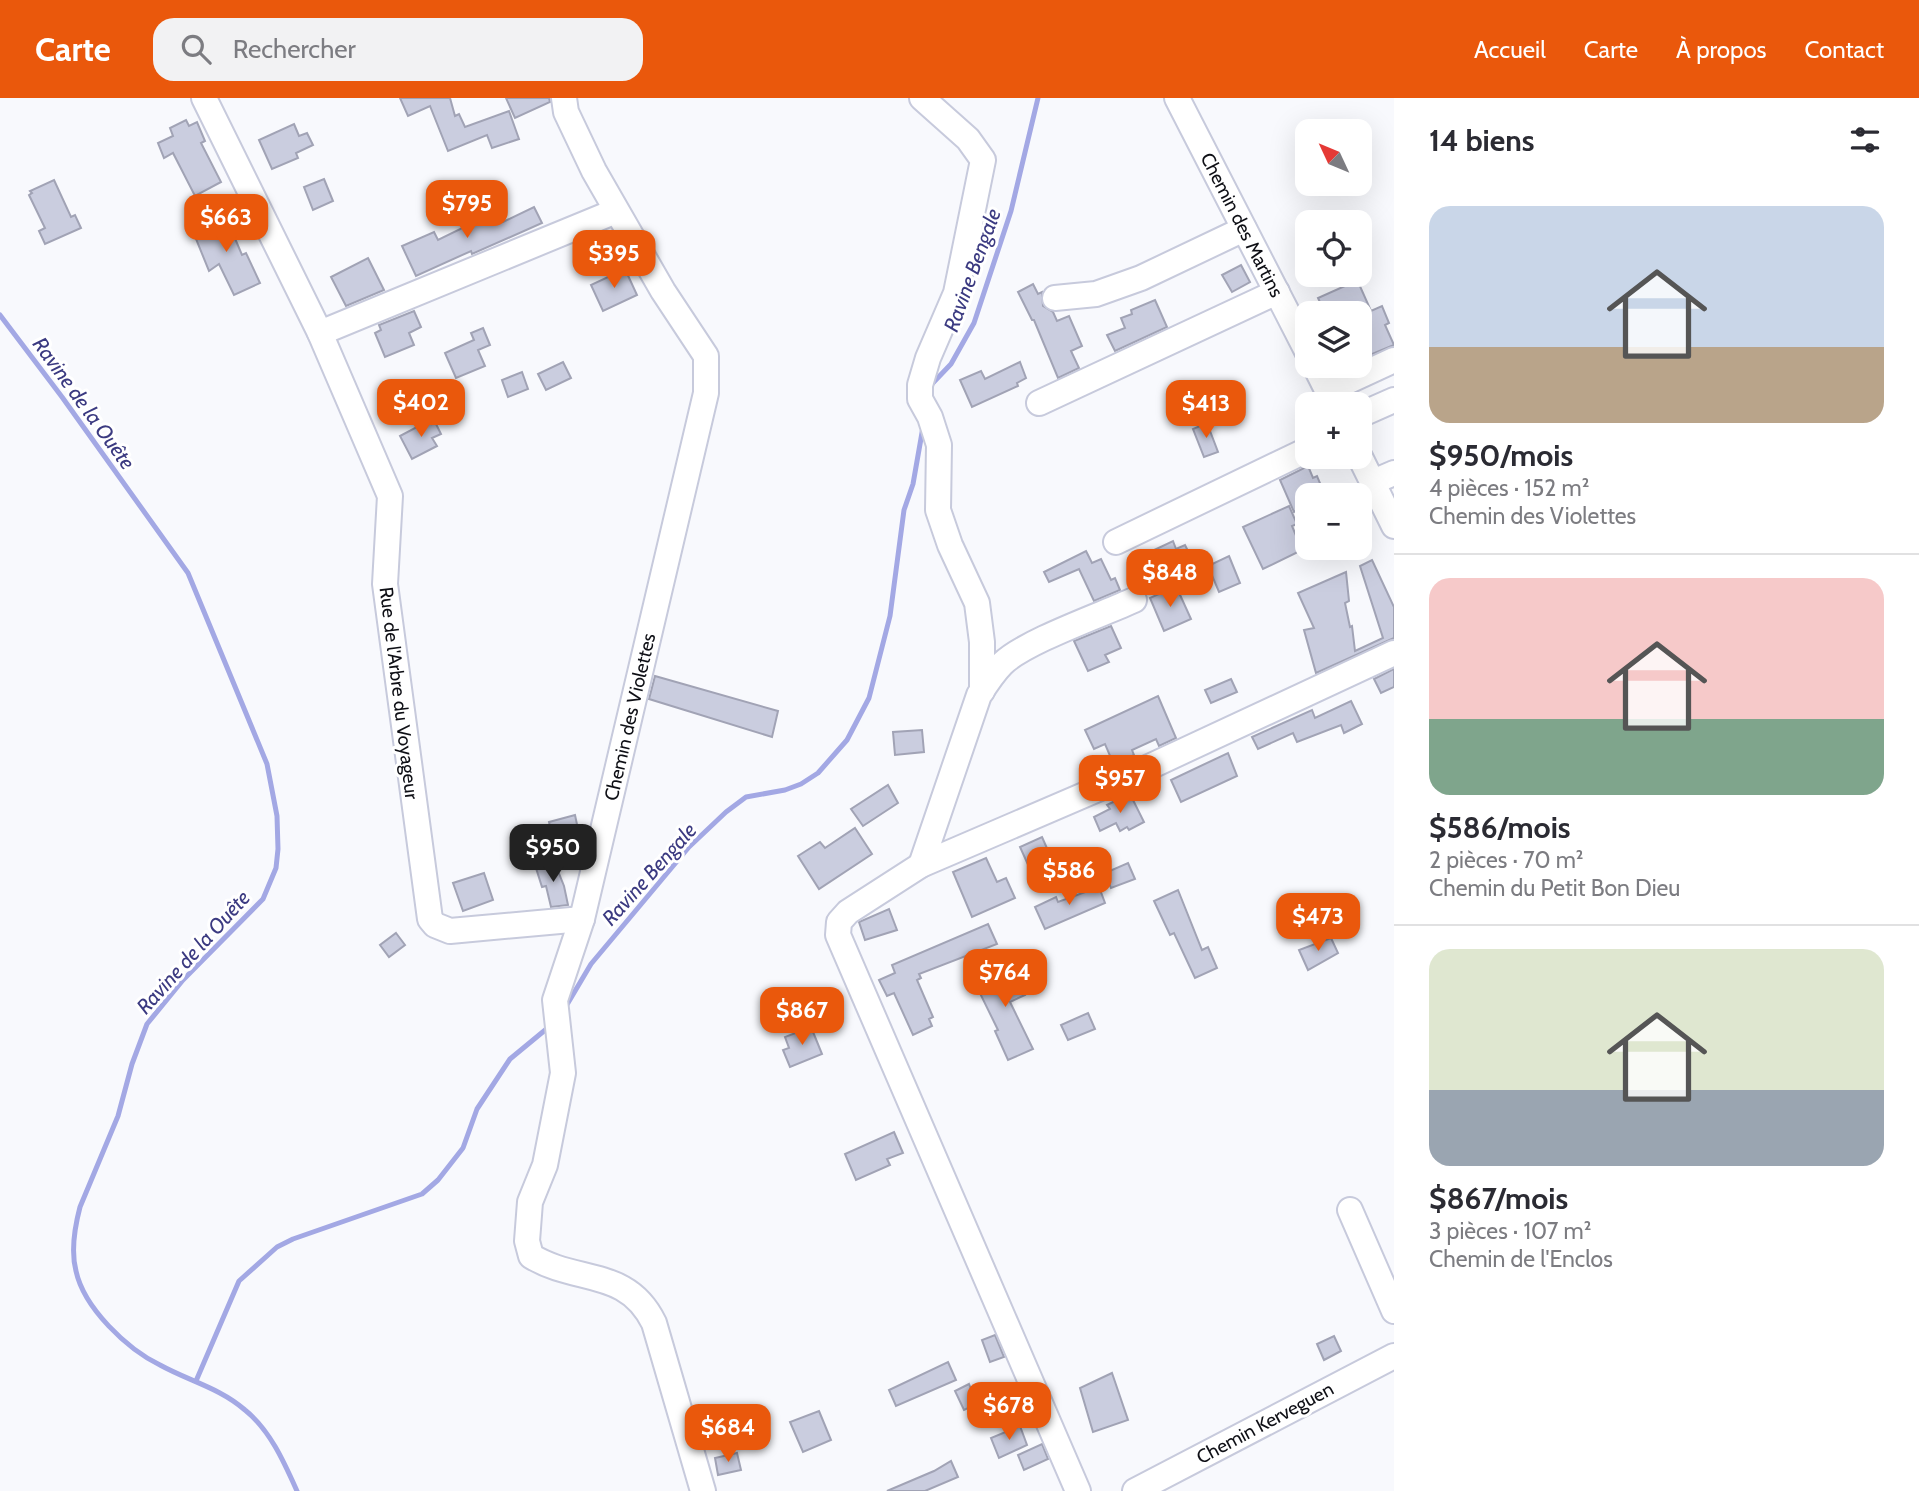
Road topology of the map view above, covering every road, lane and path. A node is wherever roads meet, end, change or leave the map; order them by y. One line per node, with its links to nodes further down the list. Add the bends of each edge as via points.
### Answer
1 (204, 98): 10 (street, Rue de l'Arbre du Voyageur)
2 (564, 98): 5 (street, Chemin des Violettes, via 593,171)
3 (922, 98): 22 (street, via 968,139 983,160 956,293 920,385 920,399 939,445 938,510 977,603)
4 (1177, 98): 6 (street, Chemin des Martins)
5 (616, 211): 10 (street); 24 (street, Chemin des Violettes, via 706,356 706,393)
6 (1244, 229): 7 (street, Chemin des Martins); 8 (street, via 1141,278 1096,294)
7 (1277, 292): 9 (street, Chemin des Martins); 14 (street)
8 (1055, 298)
9 (1295, 328)
10 (320, 334): 24 (street, Rue de l'Arbre du Voyageur, via 390,496 385,584 430,919 450,931)
11 (1394, 360): 12 (street)
12 (1341, 392)
13 (1394, 400): 15 (street)
14 (1039, 403)
15 (1372, 410)
16 (1295, 456): 19 (street)
17 (1383, 478): 18 (street)
18 (1394, 526)
19 (1116, 542)
20 (1134, 600): 22 (street, via 1027,648 1003,663)
21 (1394, 653): 23 (street, via 1147,768)
22 (982, 691): 23 (street)
23 (921, 864): 29 (street, via 848,912 839,922 838,935)
24 (582, 919): 28 (street, Chemin des Violettes, via 555,1000 563,1073 545,1165 530,1202 527,1241 531,1256 544,1264 625,1288 646,1308)
25 (1350, 1210): 26 (street)
26 (1394, 1311)
27 (1394, 1356): 30 (street, Chemin Kerveguen)
28 (703, 1491)
29 (1078, 1491)
30 (1135, 1491)

